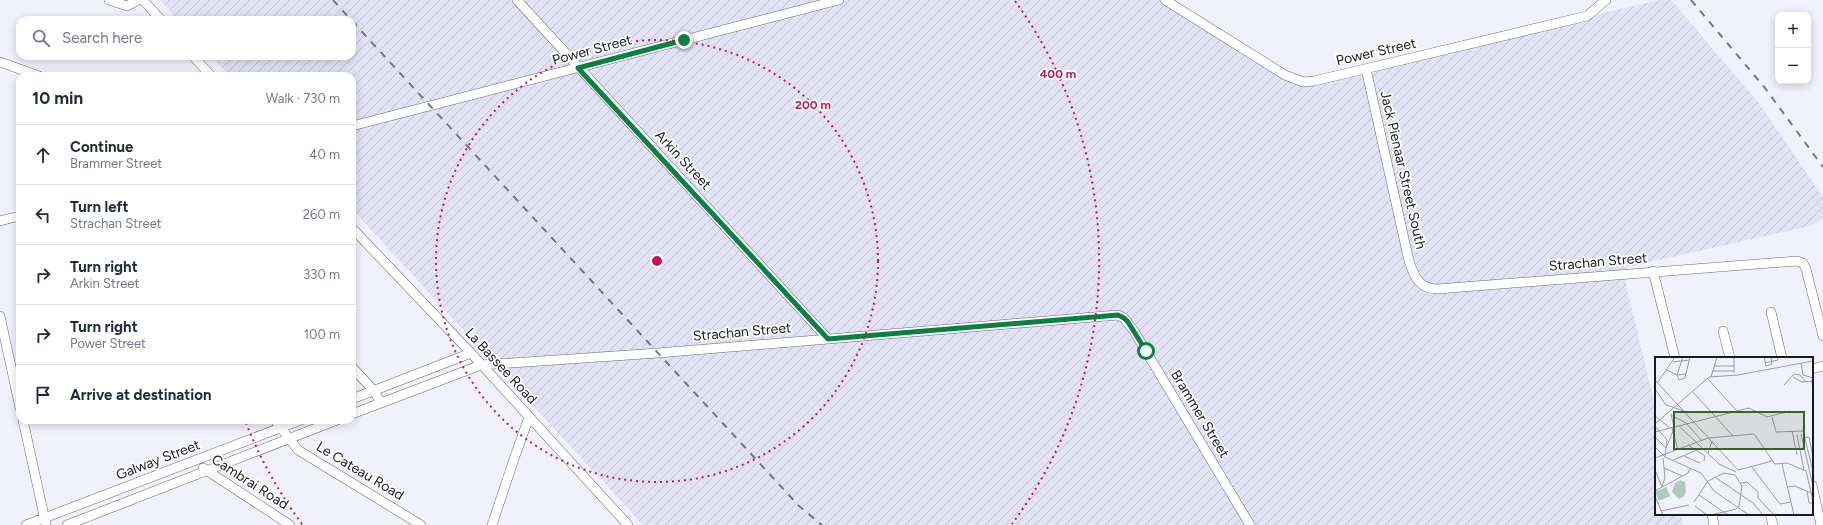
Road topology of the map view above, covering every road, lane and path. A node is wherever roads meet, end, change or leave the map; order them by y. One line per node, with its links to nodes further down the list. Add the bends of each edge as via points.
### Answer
1 (109, 0): 2 (street, via 127,6)
2 (138, 0)
3 (142, 0): 8 (street)
4 (517, 0): 11 (street, Arkin Street)
5 (839, 0): 11 (street, Power Street)
6 (1165, 0): 12 (street, Power Street, via 1298,81 1314,81)
7 (1606, 0): 12 (street, Power Street, via 1587,16)
8 (157, 16)
9 (197, 60): 14 (street)
10 (0, 62): 13 (street)
11 (578, 68): 15 (street, Power Street); 26 (street, Arkin Street)
12 (1366, 69): 20 (street, Jack Pienaar Street South)
13 (27, 72)
14 (207, 72)
15 (356, 125)
16 (16, 217): 17 (street)
17 (0, 221)
18 (356, 232): 27 (street, La Bassee Road)
19 (1653, 271): 20 (street, Strachan Street, via 1437,289 1424,287); 25 (street, Strachan Street, via 1800,262 1805,266); 28 (street)
20 (1414, 276)
21 (1771, 312): 30 (street)
22 (1124, 318): 26 (street, Strachan Street, via 1110,315); 58 (street, Brammer Street)
23 (0, 319): 35 (street)
24 (1723, 331): 29 (street)
25 (1823, 336)
26 (828, 339): 31 (street, Strachan Street)
27 (471, 353): 31 (street, La Bassee Road); 36 (street)
28 (1675, 357)
29 (1730, 357)
30 (1782, 357)
31 (481, 365): 38 (street); 40 (street, La Bassee Road)
32 (1823, 366): 33 (street)
33 (1813, 369)
34 (356, 371): 36 (street)
35 (16, 390)
36 (374, 391): 37 (street); 38 (street)
37 (356, 398)
38 (381, 403): 39 (street)
39 (356, 412)
40 (529, 417): 56 (street); 57 (street, La Bassee Road)
41 (24, 424): 51 (street)
42 (278, 424): 45 (street, Le Cateau Road)
43 (292, 424): 45 (street, Galway Street)
44 (327, 424): 46 (street, Galway Street)
45 (282, 428): 46 (street, Le Cateau Road); 47 (street, Galway Street)
46 (288, 439): 48 (street, Galway Street); 55 (street, Le Cateau Road, via 303,454)
47 (194, 461): 48 (street, Cambrai Road); 51 (street, Galway Street)
48 (206, 470): 53 (street, Galway Street); 54 (street, Cambrai Road)
49 (1813, 489): 60 (street)
50 (1770, 515): 59 (street)
51 (45, 522): 52 (street, Galway Street)
52 (26, 525)
53 (67, 525)
54 (290, 525)
55 (421, 525)
56 (492, 525)
57 (628, 525)
58 (1250, 525)
59 (1773, 525)
60 (1821, 525)

